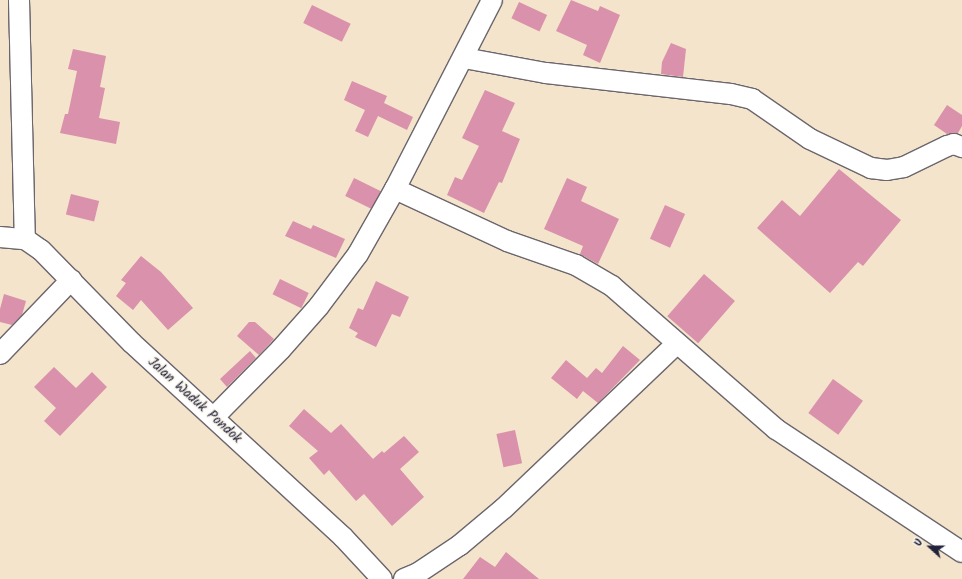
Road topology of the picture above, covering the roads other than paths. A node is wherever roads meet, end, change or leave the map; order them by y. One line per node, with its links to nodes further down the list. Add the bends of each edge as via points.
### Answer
1 (19, 0): 7 (street)
2 (492, 0): 3 (street)
3 (464, 58): 4 (street, via 546,73 730,94 752,99 810,139 871,168 887,170 904,167 948,146 954,144); 5 (street)
4 (962, 147)
5 (395, 189): 9 (street, via 506,242 576,265 612,286); 11 (street, via 358,254 319,306 281,349)
6 (0, 237): 7 (street)
7 (25, 239): 8 (street, Jalan Waduk Pondok, via 41,250)
8 (71, 280): 10 (street); 11 (street, Jalan Waduk Pondok, via 132,342)
9 (676, 344): 12 (street, via 776,429); 14 (street, via 499,513 460,545 418,573)
10 (0, 354)
11 (214, 416): 13 (street, Jalan Waduk Pondok, via 343,537)
12 (962, 552)
13 (382, 579)
14 (404, 579)

